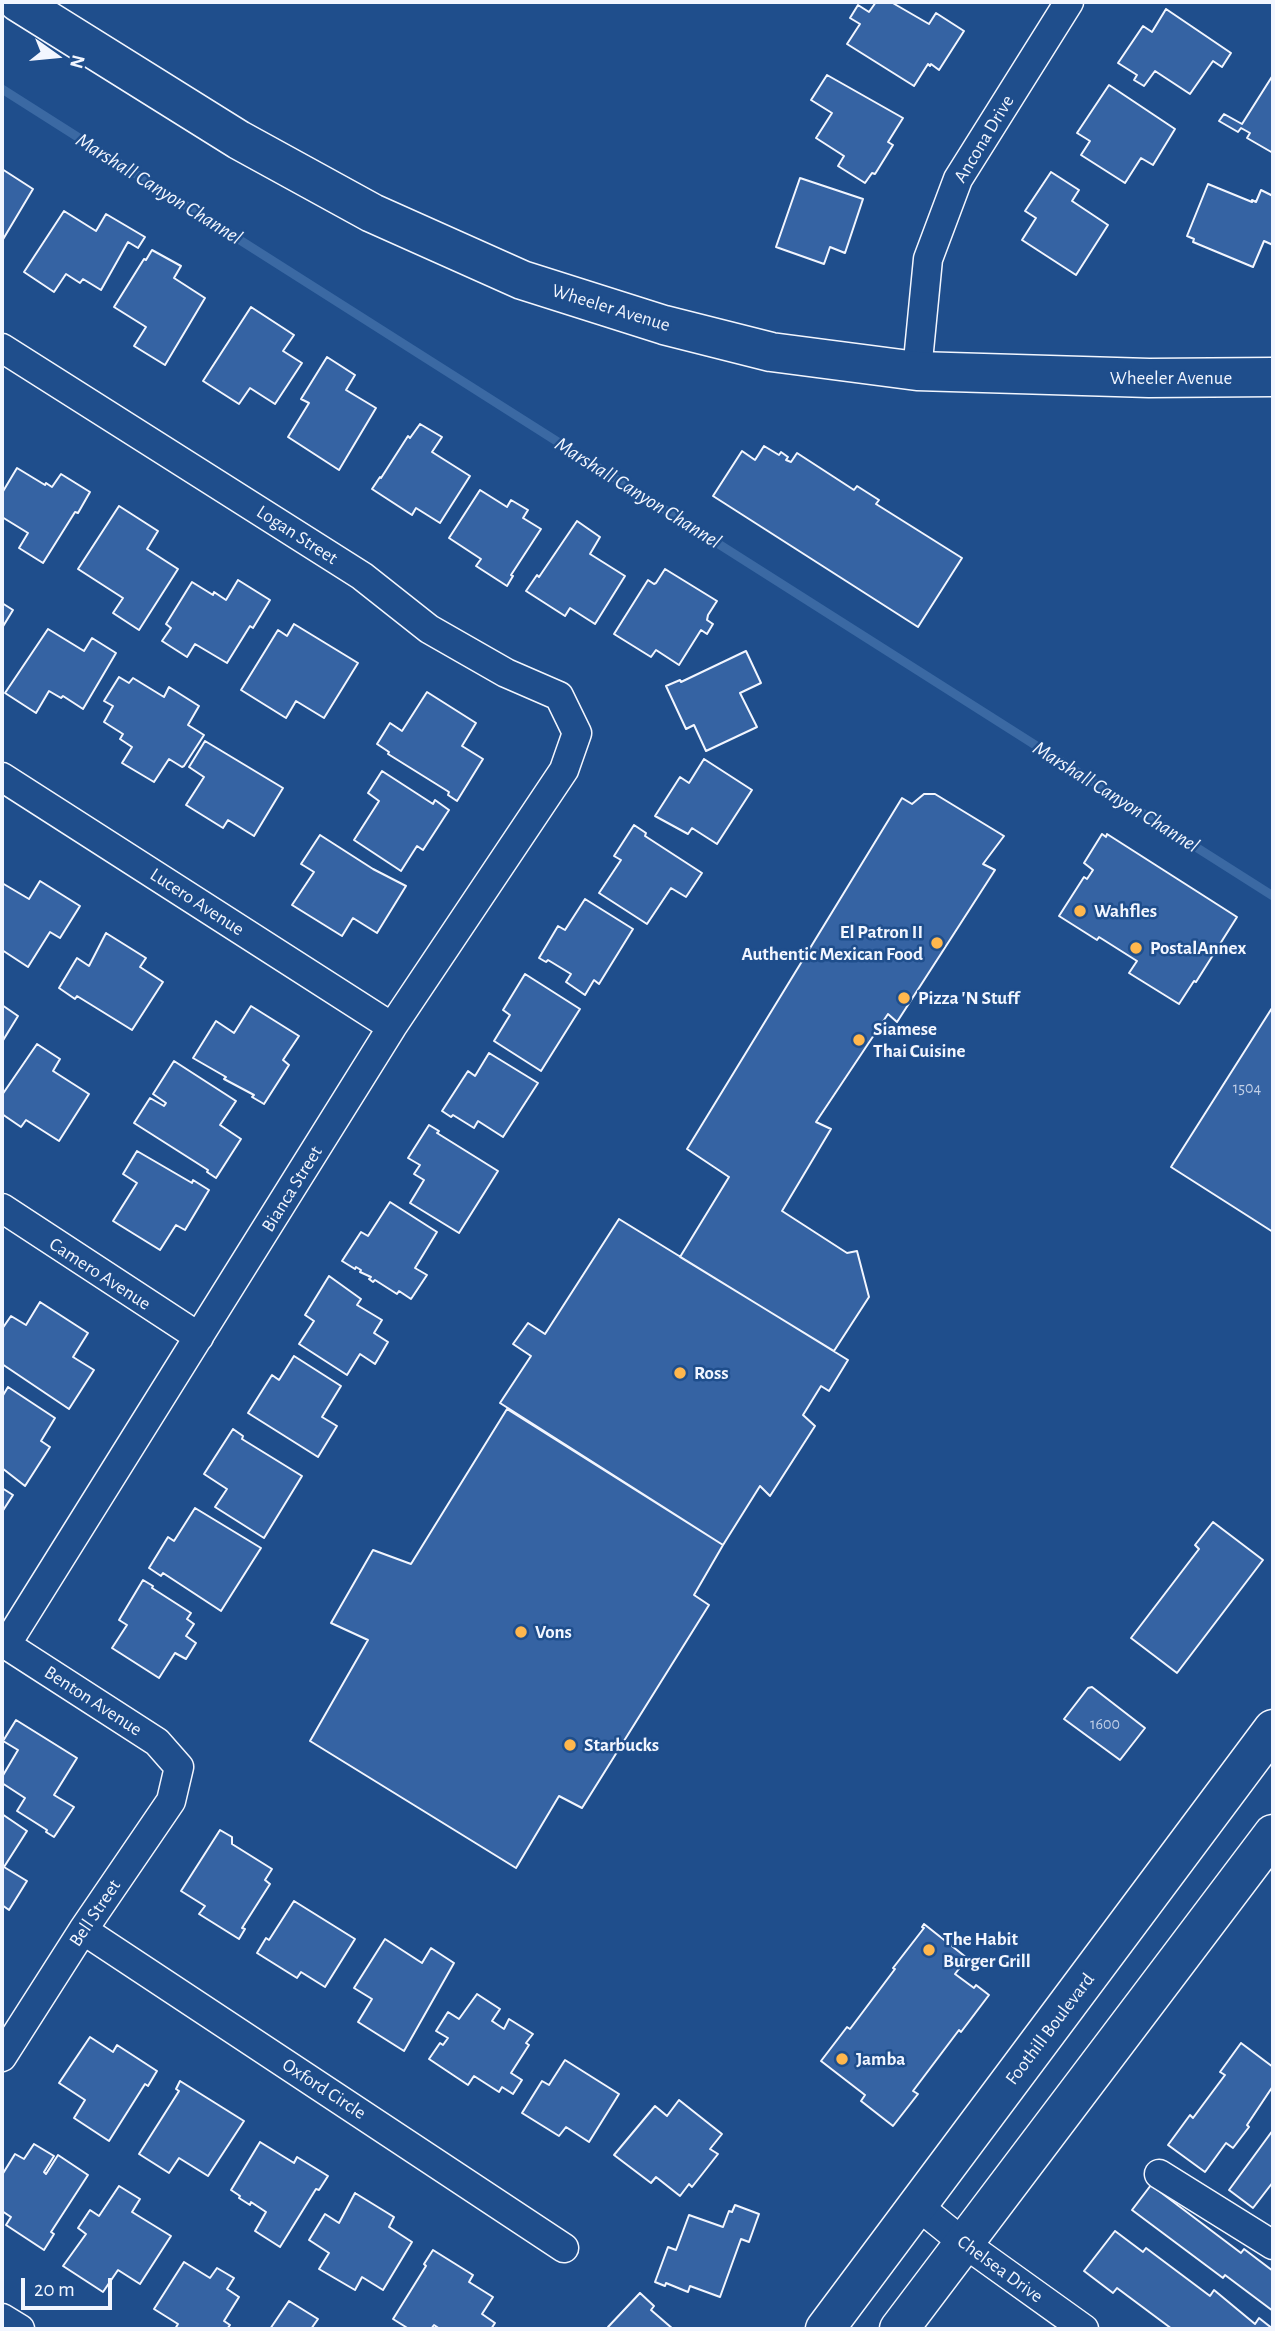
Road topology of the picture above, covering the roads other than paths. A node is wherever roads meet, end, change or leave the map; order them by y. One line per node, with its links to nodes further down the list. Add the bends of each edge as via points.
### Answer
1 (18, 2): 4 (main road, Wheeler Avenue, via 239,140 372,213 522,280 664,325 771,352)
2 (1069, 2): 4 (street, Ancona Drive, via 958,178 928,259)
3 (2, 348): 6 (street, Logan Street, via 362,576 429,629 506,673 559,696)
4 (917, 371): 5 (main road, Wheeler Avenue)
5 (1273, 377)
6 (577, 733): 8 (street, Bianca Street, via 564,769)
7 (2, 777): 8 (street, Lucero Avenue)
8 (392, 1027): 10 (street, Bianca Street)
9 (2, 1208): 10 (street, Camero Avenue)
10 (200, 1337): 11 (street, Bianca Street)
11 (4, 1644): 13 (street, Benton Avenue, via 157,1742)
12 (1273, 1729): 18 (main road, Foothill Boulevard)
13 (179, 1767): 15 (street, Bell Street, via 171,1801)
14 (1273, 1834): 19 (main road)
15 (83, 1930): 16 (street, Bell Street); 21 (street, Oxford Circle)
16 (2, 2056)
17 (1159, 2174): 20 (street)
18 (918, 2206): 19 (street, Chelsea Drive); 24 (main road, Foothill Boulevard)
19 (964, 2243): 25 (main road); 26 (street, Chelsea Drive)
20 (1273, 2245)
21 (564, 2248)
22 (2, 2318): 23 (street)
23 (20, 2329)
24 (825, 2329)
25 (899, 2329)
26 (1084, 2329)

